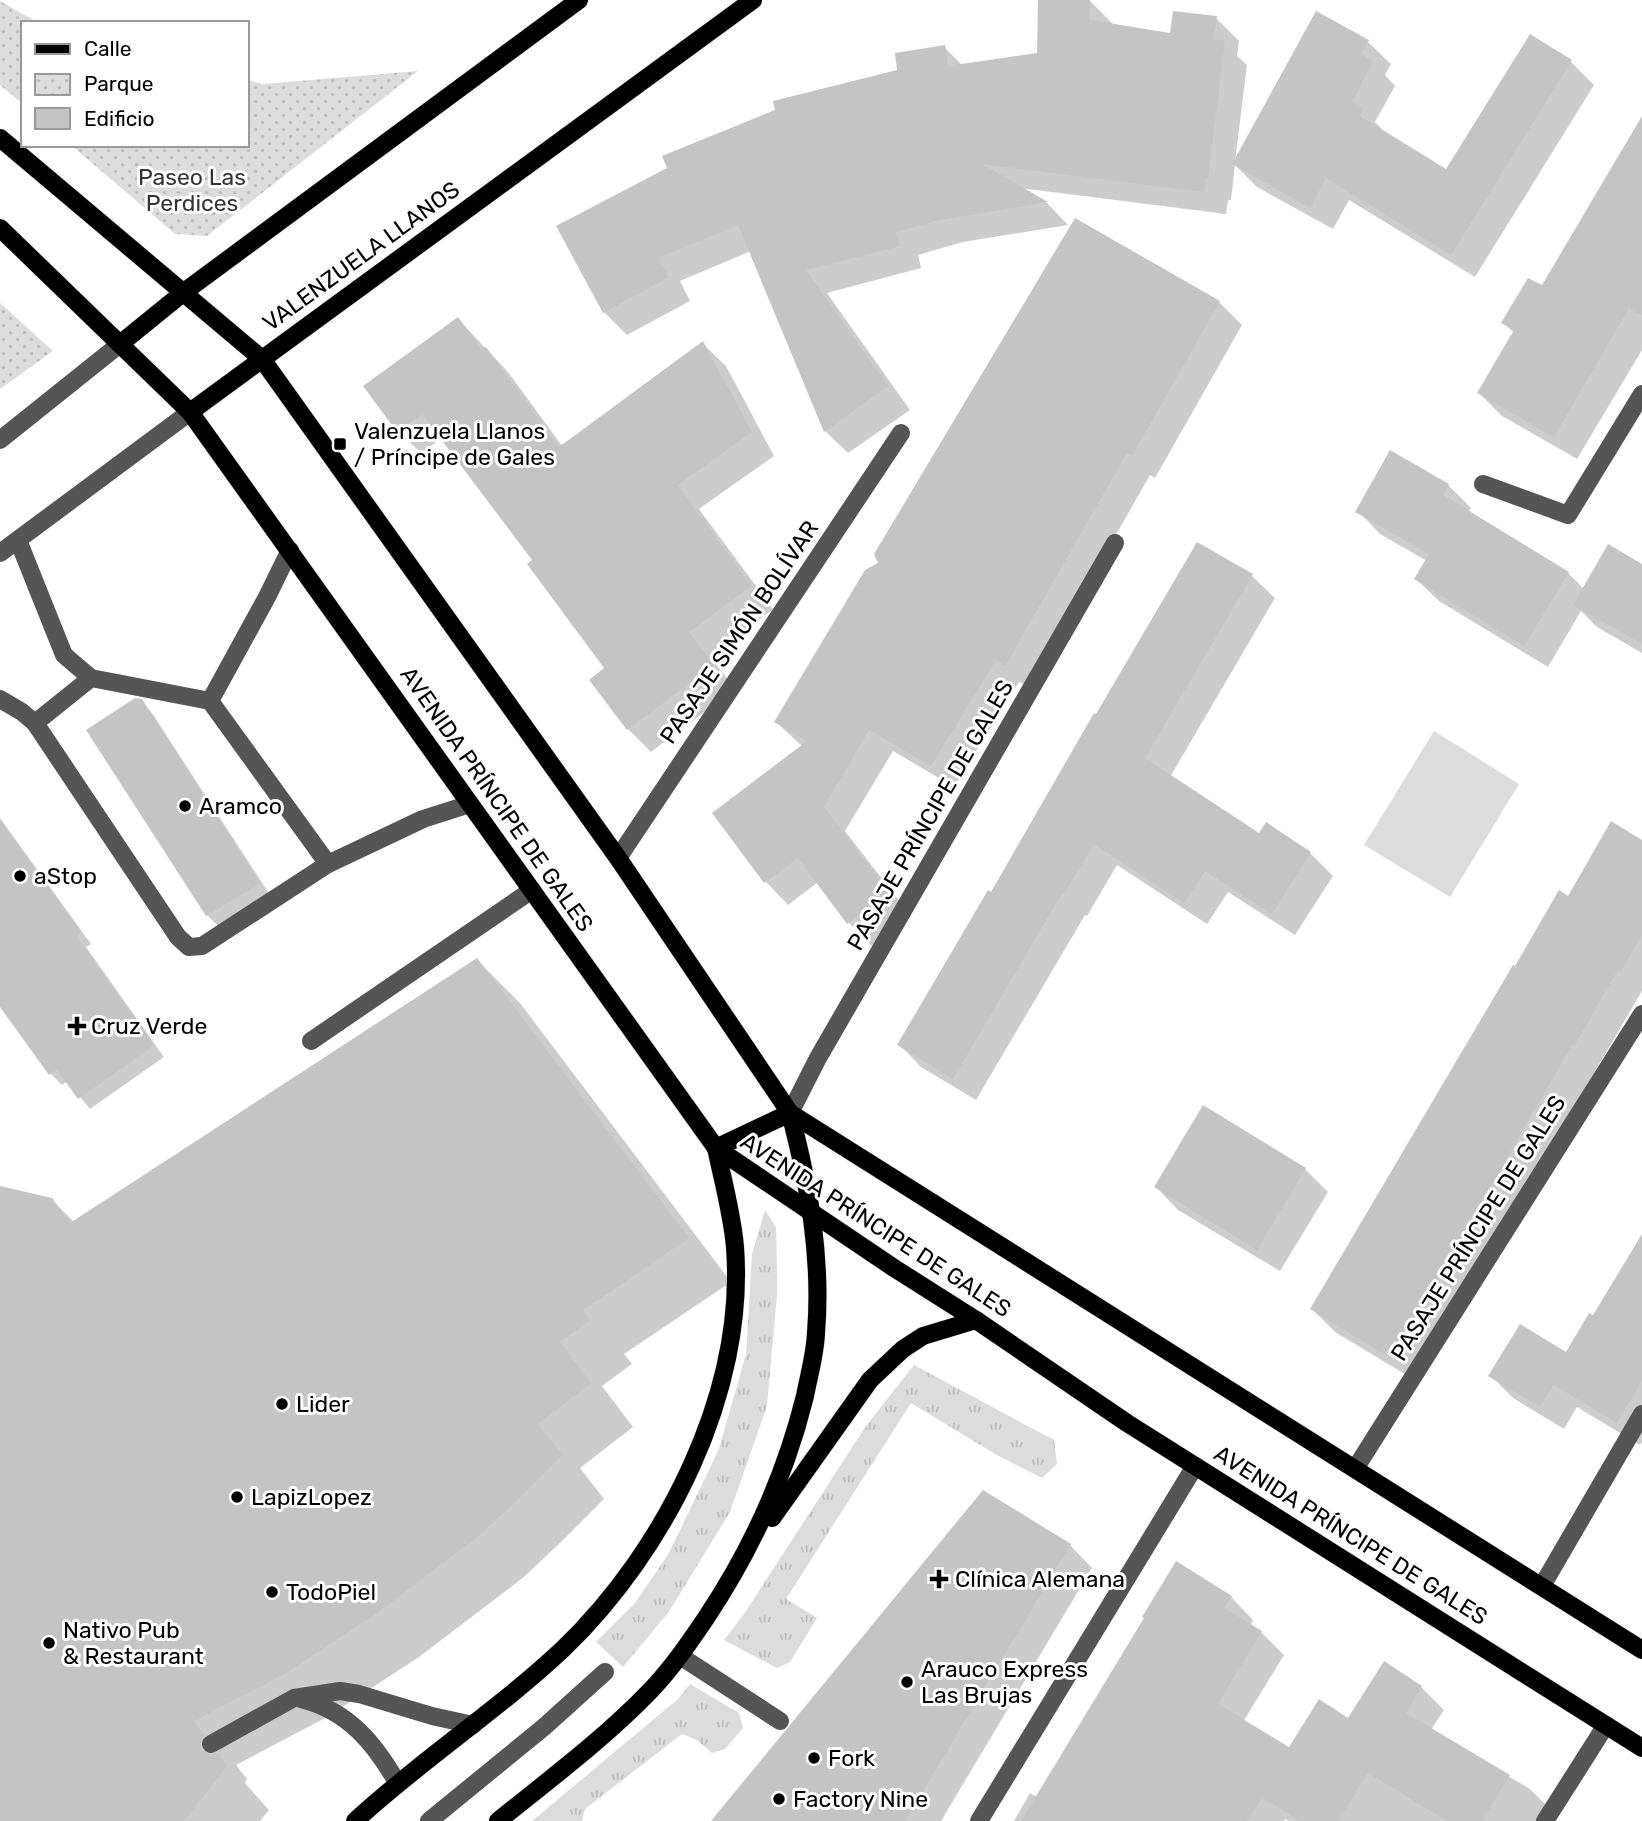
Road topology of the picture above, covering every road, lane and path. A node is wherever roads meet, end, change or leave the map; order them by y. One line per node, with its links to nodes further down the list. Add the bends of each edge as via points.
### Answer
1 (579, 0): 5 (main road)
2 (753, 0): 7 (main road, VALENZUELA LLANOS)
3 (0, 138): 5 (main road, AVENIDA PRÍNCIPE DE GALES)
4 (0, 228): 6 (main road, AVENIDA PRÍNCIPE DE GALES)
5 (184, 292): 6 (main road); 7 (main road, AVENIDA PRÍNCIPE DE GALES)
6 (120, 344): 9 (main road, AVENIDA PRÍNCIPE DE GALES); 11 (street)
7 (262, 359): 9 (main road, VALENZUELA LLANOS); 22 (main road, AVENIDA PRÍNCIPE DE GALES)
8 (1642, 394): 12 (street, via 1568,515)
9 (190, 412): 13 (street, VALENZUELA LLANOS); 15 (main road, AVENIDA PRÍNCIPE DE GALES)
10 (901, 433): 22 (street, PASAJE SIMÓN BOLÍVAR)
11 (0, 440)
12 (1483, 484)
13 (18, 540): 16 (street, VALENZUELA LLANOS); 17 (street, via 64,655)
14 (1115, 543): 27 (street, PASAJE PRÍNCIPE DE GALES)
15 (290, 551): 19 (street); 21 (main road, AVENIDA PRÍNCIPE DE GALES)
16 (0, 554)
17 (90, 678): 19 (street); 20 (street)
18 (0, 699): 20 (street)
19 (210, 701): 23 (street)
20 (35, 723): 23 (street, via 189,947 202,946)
21 (470, 804): 23 (street, via 423,819); 24 (main road, AVENIDA PRÍNCIPE DE GALES)
22 (618, 858): 27 (main road, AVENIDA PRÍNCIPE DE GALES)
23 (328, 864)
24 (531, 890): 26 (street); 28 (main road, AVENIDA PRÍNCIPE DE GALES)
25 (1642, 1014): 33 (street, PASAJE PRÍNCIPE DE GALES)
26 (311, 1041)
27 (790, 1113): 28 (main road); 29 (main road); 33 (main road, AVENIDA PRÍNCIPE DE GALES)
28 (716, 1148): 29 (main road, AVENIDA PRÍNCIPE DE GALES); 41 (main road, via 735,1248 735,1291 726,1366 705,1433 647,1545 593,1618)
29 (813, 1215): 30 (main road, AVENIDA PRÍNCIPE DE GALES); 34 (main road, via 817,1287 812,1363 785,1466)
30 (976, 1320): 32 (main road, AVENIDA PRÍNCIPE DE GALES); 34 (main road, via 923,1336 870,1380)
31 (1642, 1414): 35 (street)
32 (1195, 1466): 42 (main road, AVENIDA PRÍNCIPE DE GALES); 49 (street)
33 (1355, 1469): 35 (main road, AVENIDA PRÍNCIPE DE GALES)
34 (744, 1559): 37 (main road)
35 (1542, 1586): 36 (main road, AVENIDA PRÍNCIPE DE GALES)
36 (1642, 1650)
37 (680, 1656): 40 (street); 48 (main road, via 615,1724)
38 (605, 1672): 47 (street)
39 (294, 1698): 41 (street, via 340,1691); 43 (street); 45 (street, via 321,1704 359,1729)
40 (780, 1721)
41 (473, 1725): 45 (main road)
42 (1606, 1726): 44 (main road, AVENIDA PRÍNCIPE DE GALES); 50 (street)
43 (211, 1744)
44 (1642, 1748)
45 (398, 1784): 46 (main road)
46 (355, 1821)
47 (429, 1821)
48 (498, 1821)
49 (979, 1821)
50 (1545, 1821)

